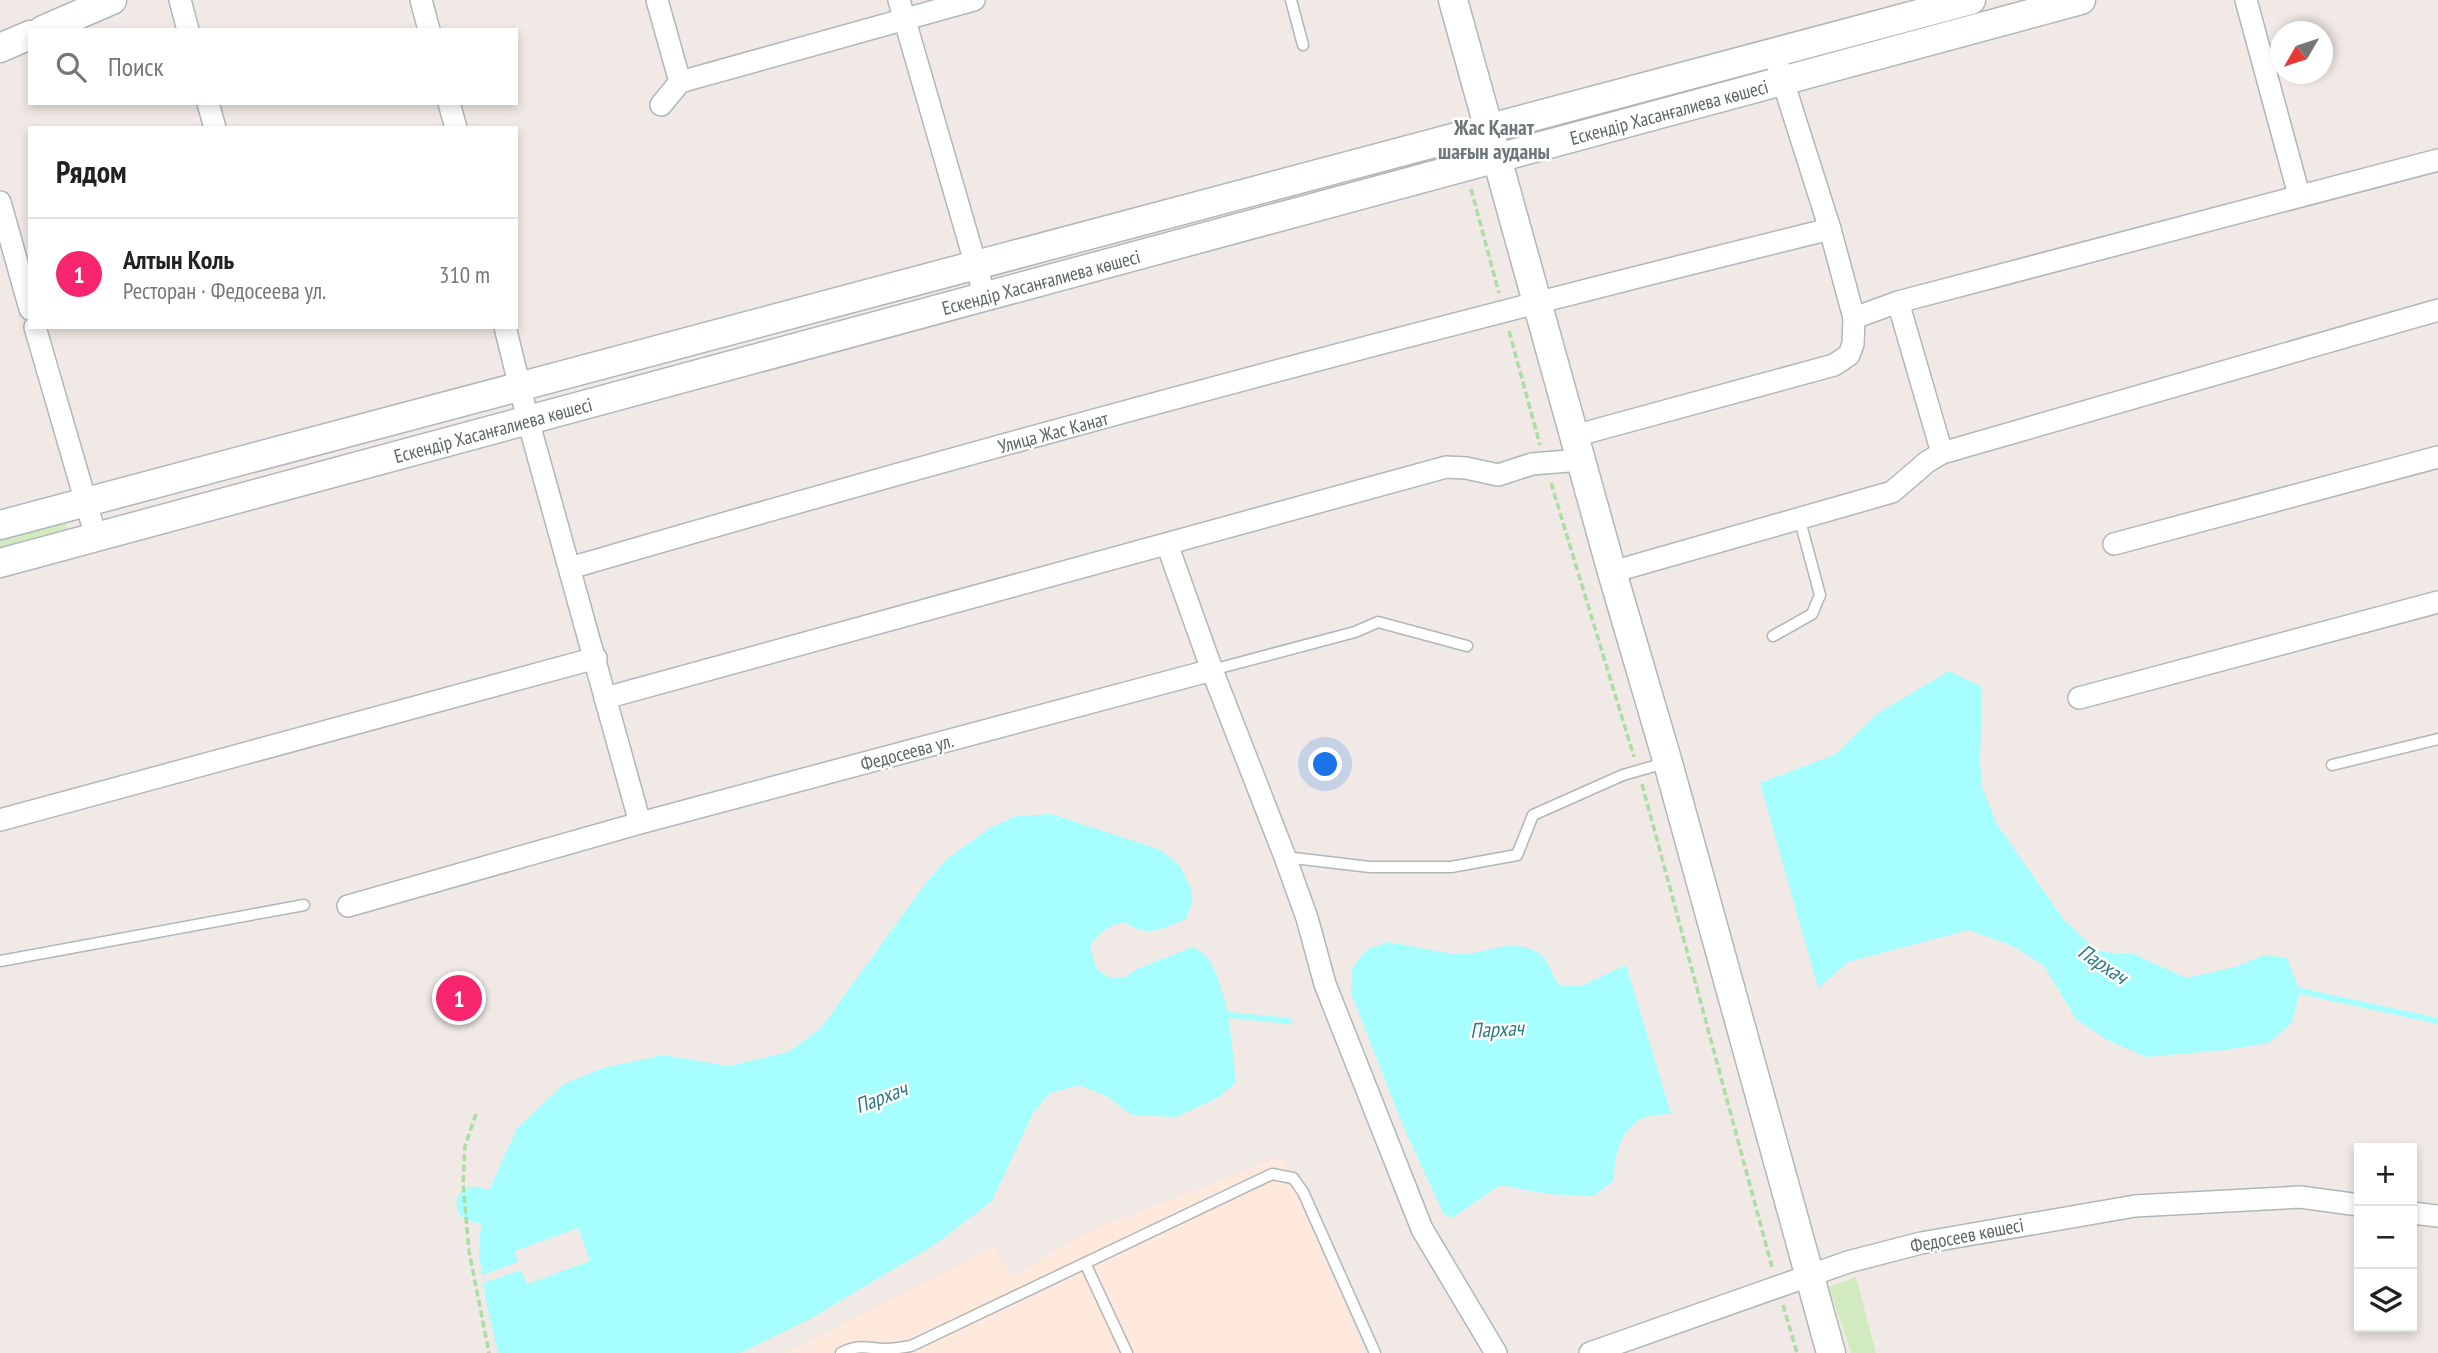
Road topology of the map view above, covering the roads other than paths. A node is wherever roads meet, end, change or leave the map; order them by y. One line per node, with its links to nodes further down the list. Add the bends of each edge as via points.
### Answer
1 (112, 0): 12 (street)
2 (180, 0): 13 (street)
3 (421, 0): 14 (street)
4 (657, 0): 20 (street)
5 (974, 0): 11 (street)
6 (1291, 0): 16 (lane)
7 (1453, 0): 26 (street)
8 (1972, 0): 18 (street, Ескендір Хасанғалиева көшесі)
9 (2081, 0): 19 (street, Ескендір Хасанғалиева көшесі)
10 (2246, 0): 29 (street)
11 (902, 10): 20 (street); 33 (street)
12 (48, 28)
13 (187, 28)
14 (428, 28)
15 (28, 37): 17 (street)
16 (1303, 45)
17 (0, 48)
18 (1774, 53): 19 (street); 26 (street, Ескендір Хасанғалиева көшесі)
19 (1782, 81): 27 (street, Ескендір Хасанғалиева көшесі); 31 (street)
20 (680, 82): 23 (street)
21 (209, 105): 24 (street)
22 (450, 105): 25 (street)
23 (661, 105)
24 (214, 126)
25 (455, 126)
26 (1488, 129): 27 (street); 33 (street, Ескендір Хасанғалиева көшесі)
27 (1496, 158): 34 (street, Ескендір Хасанғалиева көшесі); 36 (street)
28 (2438, 160): 29 (street)
29 (2300, 195): 37 (street)
30 (0, 202): 32 (street)
31 (1830, 229): 36 (street, Улица Жас Канат); 39 (street)
32 (15, 259): 35 (street)
33 (976, 265): 34 (street); 42 (street, Ескендір Хасанғалиева көшесі)
34 (985, 297): 43 (street, Ескендір Хасанғалиева көшесі)
35 (28, 302)
36 (1536, 302): 44 (street); 54 (street, Улица Жас Канат, via 1031,437)
37 (1898, 302): 39 (street); 45 (street)
38 (2438, 310): 45 (street)
39 (1854, 318): 44 (street, via 1849,355 1834,365)
40 (36, 329): 47 (street)
41 (506, 329): 42 (street)
42 (520, 387): 43 (street); 47 (street, Ескендір Хасанғалиева көшесі)
43 (528, 420): 50 (street, Ескендір Хасанғалиева көшесі); 54 (street)
44 (1577, 448): 51 (street, via 1498,475 1446,467); 55 (street)
45 (1942, 453): 48 (street, via 1892,492)
46 (2438, 457): 52 (street)
47 (85, 502): 49 (street, Ескендір Хасанғалиева көшесі); 50 (street)
48 (1799, 517): 55 (street); 57 (lane, via 1820,595 1812,614)
49 (0, 525)
50 (96, 537): 53 (street, Ескендір Хасанғалиева көшесі)
51 (1167, 544): 60 (street); 61 (street)
52 (2114, 544)
53 (0, 563)
54 (570, 568): 59 (street)
55 (1612, 572): 64 (street)
56 (2438, 602): 62 (street)
57 (1773, 636)
58 (1467, 646): 60 (lane, via 1378,622)
59 (596, 658): 61 (street); 66 (street)
60 (1212, 670): 67 (street, Федосеева ул.); 68 (street)
61 (605, 698): 67 (street)
62 (2080, 698)
63 (2438, 739): 65 (lane)
64 (1668, 763): 68 (lane, via 1623,775 1533,815 1517,855 1451,867 1370,867); 76 (street)
65 (2332, 765)
66 (0, 820)
67 (640, 823): 70 (street, Федосеева ул.)
68 (1285, 857): 80 (street, via 1325,984 1422,1229)
69 (304, 905): 71 (lane)
70 (348, 906)
71 (0, 961)
72 (2354, 1204): 76 (street, Федосеев көшесі, via 2300,1197 2135,1206 1921,1243)
73 (2417, 1214): 74 (street)
74 (2437, 1219)
75 (1085, 1263): 77 (lane, via 911,1346 852,1347); 78 (lane); 79 (lane, via 1272,1174 1293,1178)
76 (1810, 1275): 81 (street, Федосеев көшесі); 82 (street)
77 (841, 1353)
78 (1127, 1353)
79 (1375, 1353)
80 (1496, 1353)
81 (1590, 1353)
82 (1831, 1353)

